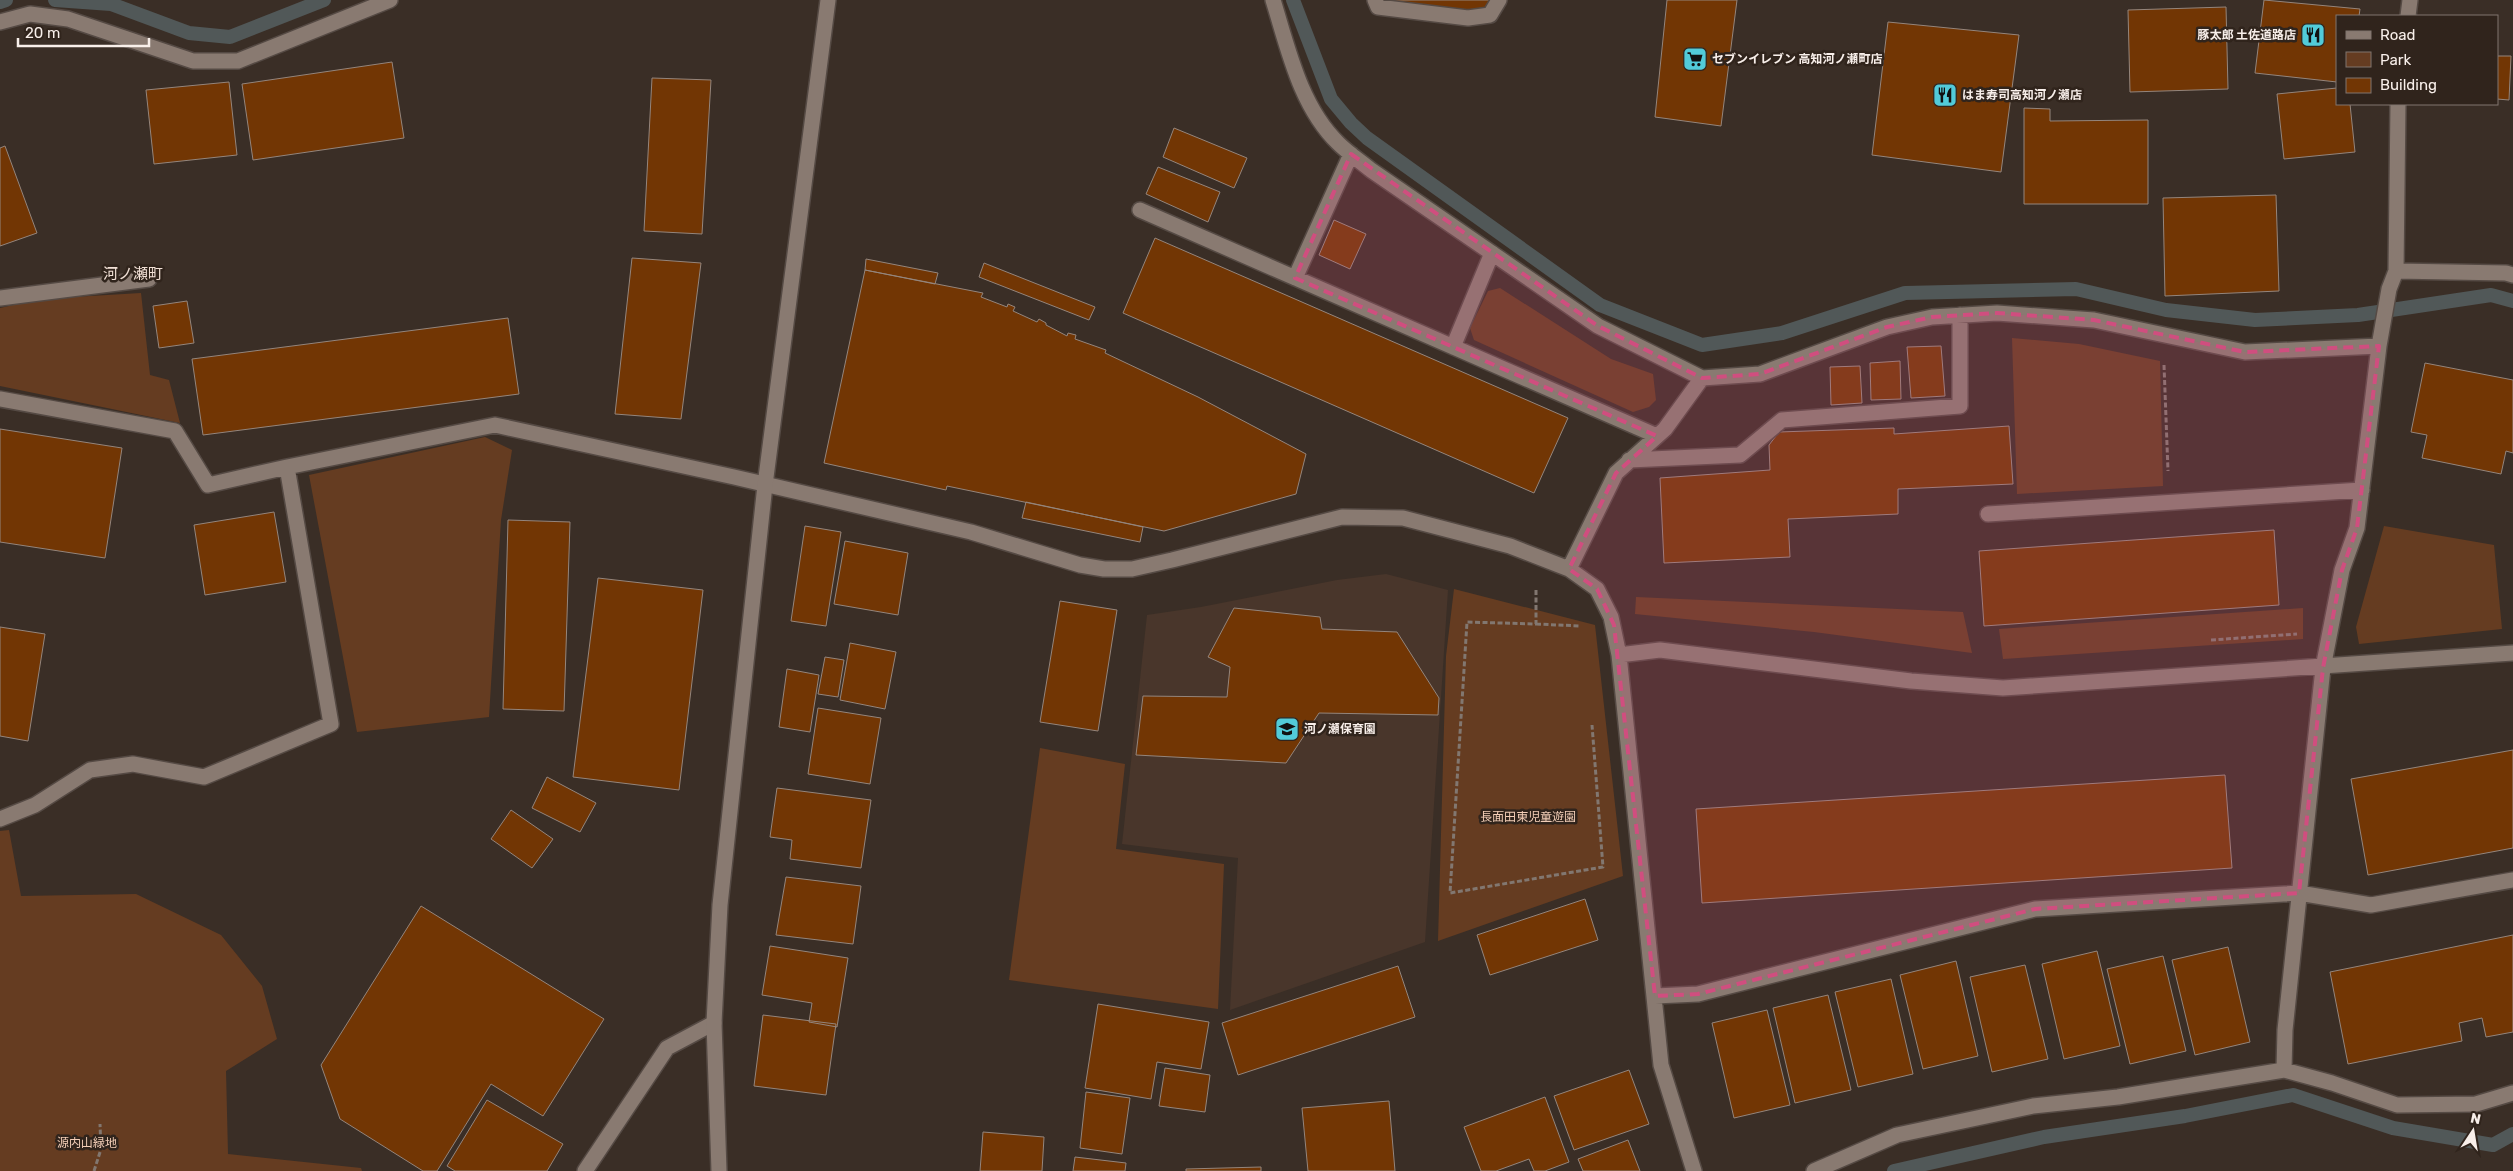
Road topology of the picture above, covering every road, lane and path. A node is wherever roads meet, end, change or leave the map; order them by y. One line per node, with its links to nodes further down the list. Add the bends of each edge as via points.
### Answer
1 (390, 0): 8 (street, via 238,61 194,61 68,19 30,14)
2 (828, 0): 28 (street)
3 (1272, 0): 10 (street, via 1299,81 1336,142)
4 (1375, 0): 5 (street, via 1378,7 1468,18 1490,15)
5 (1499, 0)
6 (2410, 0): 7 (street)
7 (2408, 15)
8 (0, 22)
9 (2398, 105): 13 (street)
10 (1351, 154): 12 (street); 15 (street)
11 (1140, 210): 15 (street)
12 (1492, 253): 21 (street); 22 (street, via 1598,326)
13 (2396, 271): 14 (street); 20 (street, via 2389,289)
14 (2513, 275)
15 (1295, 278): 21 (street)
16 (149, 279): 17 (street)
17 (0, 298)
18 (1960, 315): 19 (street, via 2094,320); 22 (street, via 1932,317 1887,327 1760,374); 25 (street, via 1960,406 1782,420 1740,455)
19 (2163, 335): 20 (street, via 2245,352); 27 (path)
20 (2379, 346): 29 (street)
21 (1453, 347): 24 (street)
22 (1702, 378): 24 (street)
23 (0, 399): 26 (street, via 175,431 208,485)
24 (1657, 436): 25 (street)
25 (1629, 460): 32 (street, via 1616,473)
26 (287, 467): 28 (street, via 495,425); 39 (street, via 330,724 204,776 133,764 90,770 35,805)
27 (2168, 477)
28 (765, 485): 31 (street, via 971,532 1104,569 1132,569 1342,517 1403,518); 43 (street, via 720,905)
29 (2362, 490): 30 (street); 37 (street, via 2357,528 2342,570)
30 (1988, 514)
31 (1540, 557): 32 (street); 33 (path)
32 (1569, 569): 36 (street, via 1597,590 1612,617)
33 (1536, 624): 34 (path); 38 (path, via 1467,622 1450,893 1603,867)
34 (1585, 626)
35 (2513, 653): 37 (street)
36 (1619, 654): 37 (street, via 1660,650 1911,682 2003,688); 42 (street)
37 (2323, 668): 41 (street)
38 (1592, 723)
39 (0, 819)
40 (2513, 880): 41 (street, via 2371,905)
41 (2299, 893): 42 (street, via 2035,909 1698,994); 44 (street)
42 (1655, 996): 50 (street, via 1661,1065)
43 (714, 1023): 48 (street, via 668,1048); 49 (street)
44 (2284, 1070): 45 (street, via 2397,1105 2476,1104); 51 (street, via 2118,1097 2033,1106 1897,1135)
45 (2513, 1092)
46 (100, 1124): 47 (path, via 102,1149)
47 (94, 1171)
48 (586, 1171)
49 (719, 1171)
50 (1694, 1171)
51 (1814, 1171)

